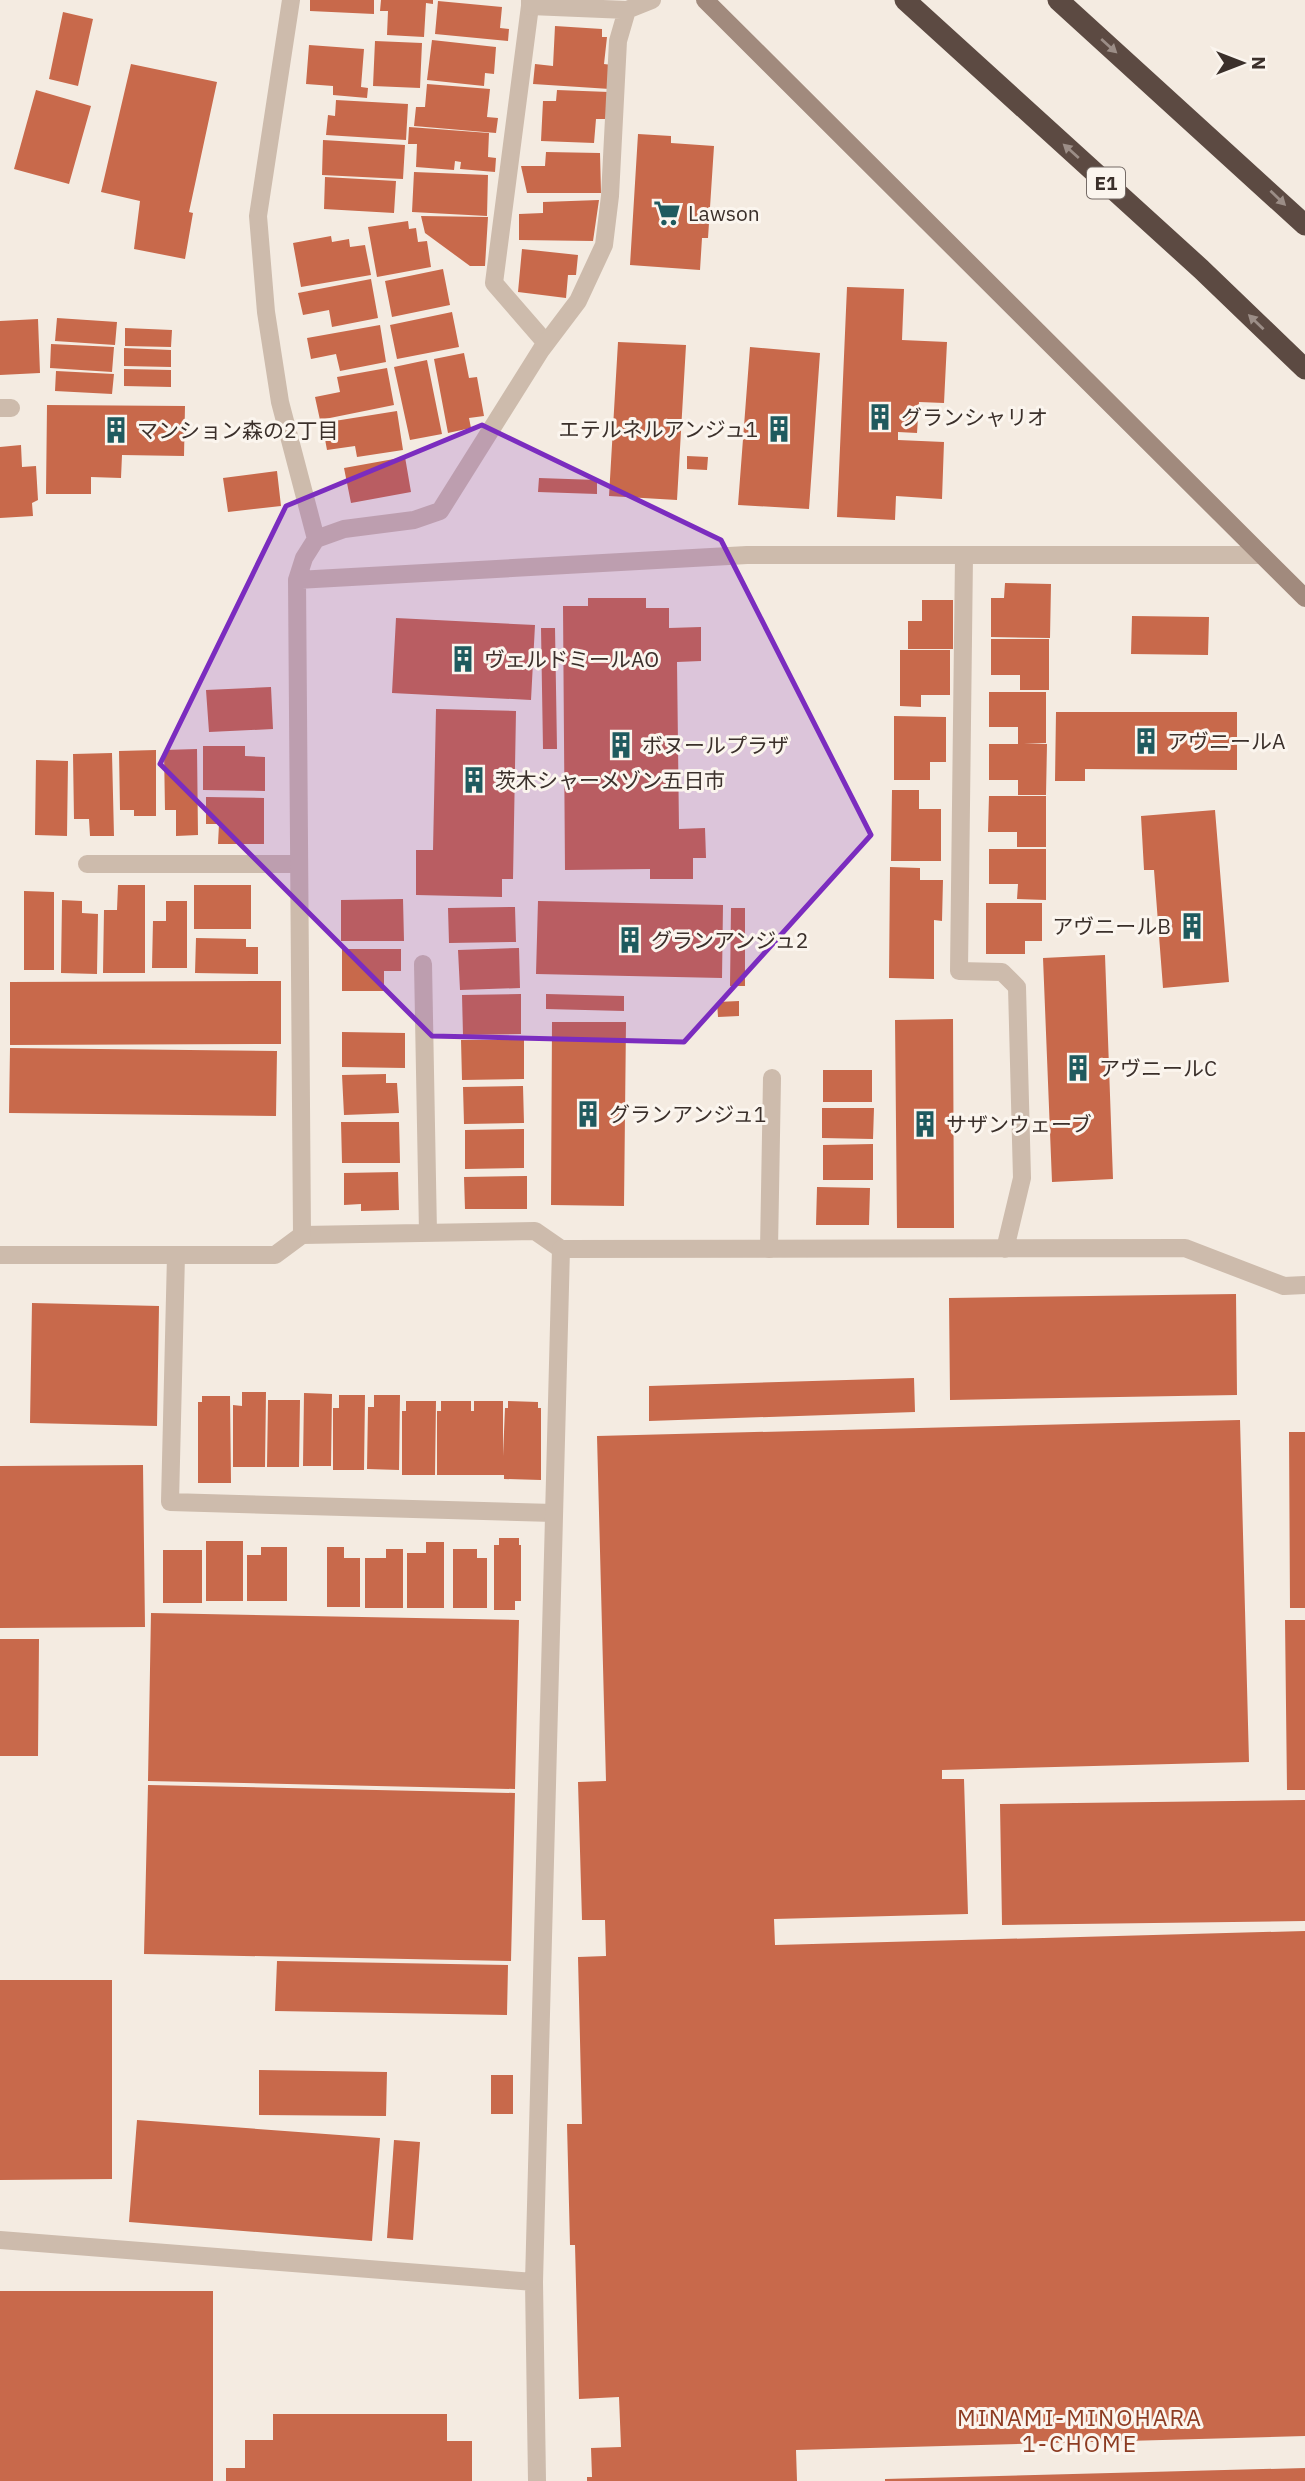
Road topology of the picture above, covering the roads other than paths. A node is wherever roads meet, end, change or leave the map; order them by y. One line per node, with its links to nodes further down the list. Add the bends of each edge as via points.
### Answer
1 (291, 0): 11 (street, via 258,216 280,402)
2 (653, 0): 7 (street)
3 (705, 0): 12 (street)
4 (905, 0): 10 (highway, E1, one-way to 4)
5 (1059, 0): 8 (highway, one-way to 8)
6 (530, 3): 7 (street); 9 (street, via 494,283)
7 (627, 10): 9 (street, via 618,41 604,245 578,301)
8 (1305, 225)
9 (546, 343): 11 (street, via 440,511)
10 (1305, 369)
11 (316, 538): 14 (street)
12 (1262, 555): 13 (street); 15 (street)
13 (964, 556): 14 (street, via 747,555); 24 (street, via 959,971 1002,972 1017,987 1022,1178)
14 (297, 580): 17 (street)
15 (1305, 598)
16 (87, 864): 17 (street)
17 (299, 864): 21 (street)
18 (423, 964): 20 (street)
19 (772, 1078): 23 (street)
20 (428, 1233): 21 (street); 22 (street, via 535,1231)
21 (302, 1235): 26 (street, via 275,1255)
22 (561, 1249): 23 (street); 28 (street)
23 (769, 1249): 24 (street)
24 (1005, 1249): 27 (street, via 1185,1248 1284,1286)
25 (0, 1255): 26 (street)
26 (176, 1255): 28 (street, via 170,1503)
27 (1305, 1285)
28 (554, 1513): 30 (street)
29 (0, 2240): 30 (street)
30 (534, 2282): 31 (street)
31 (537, 2481)

